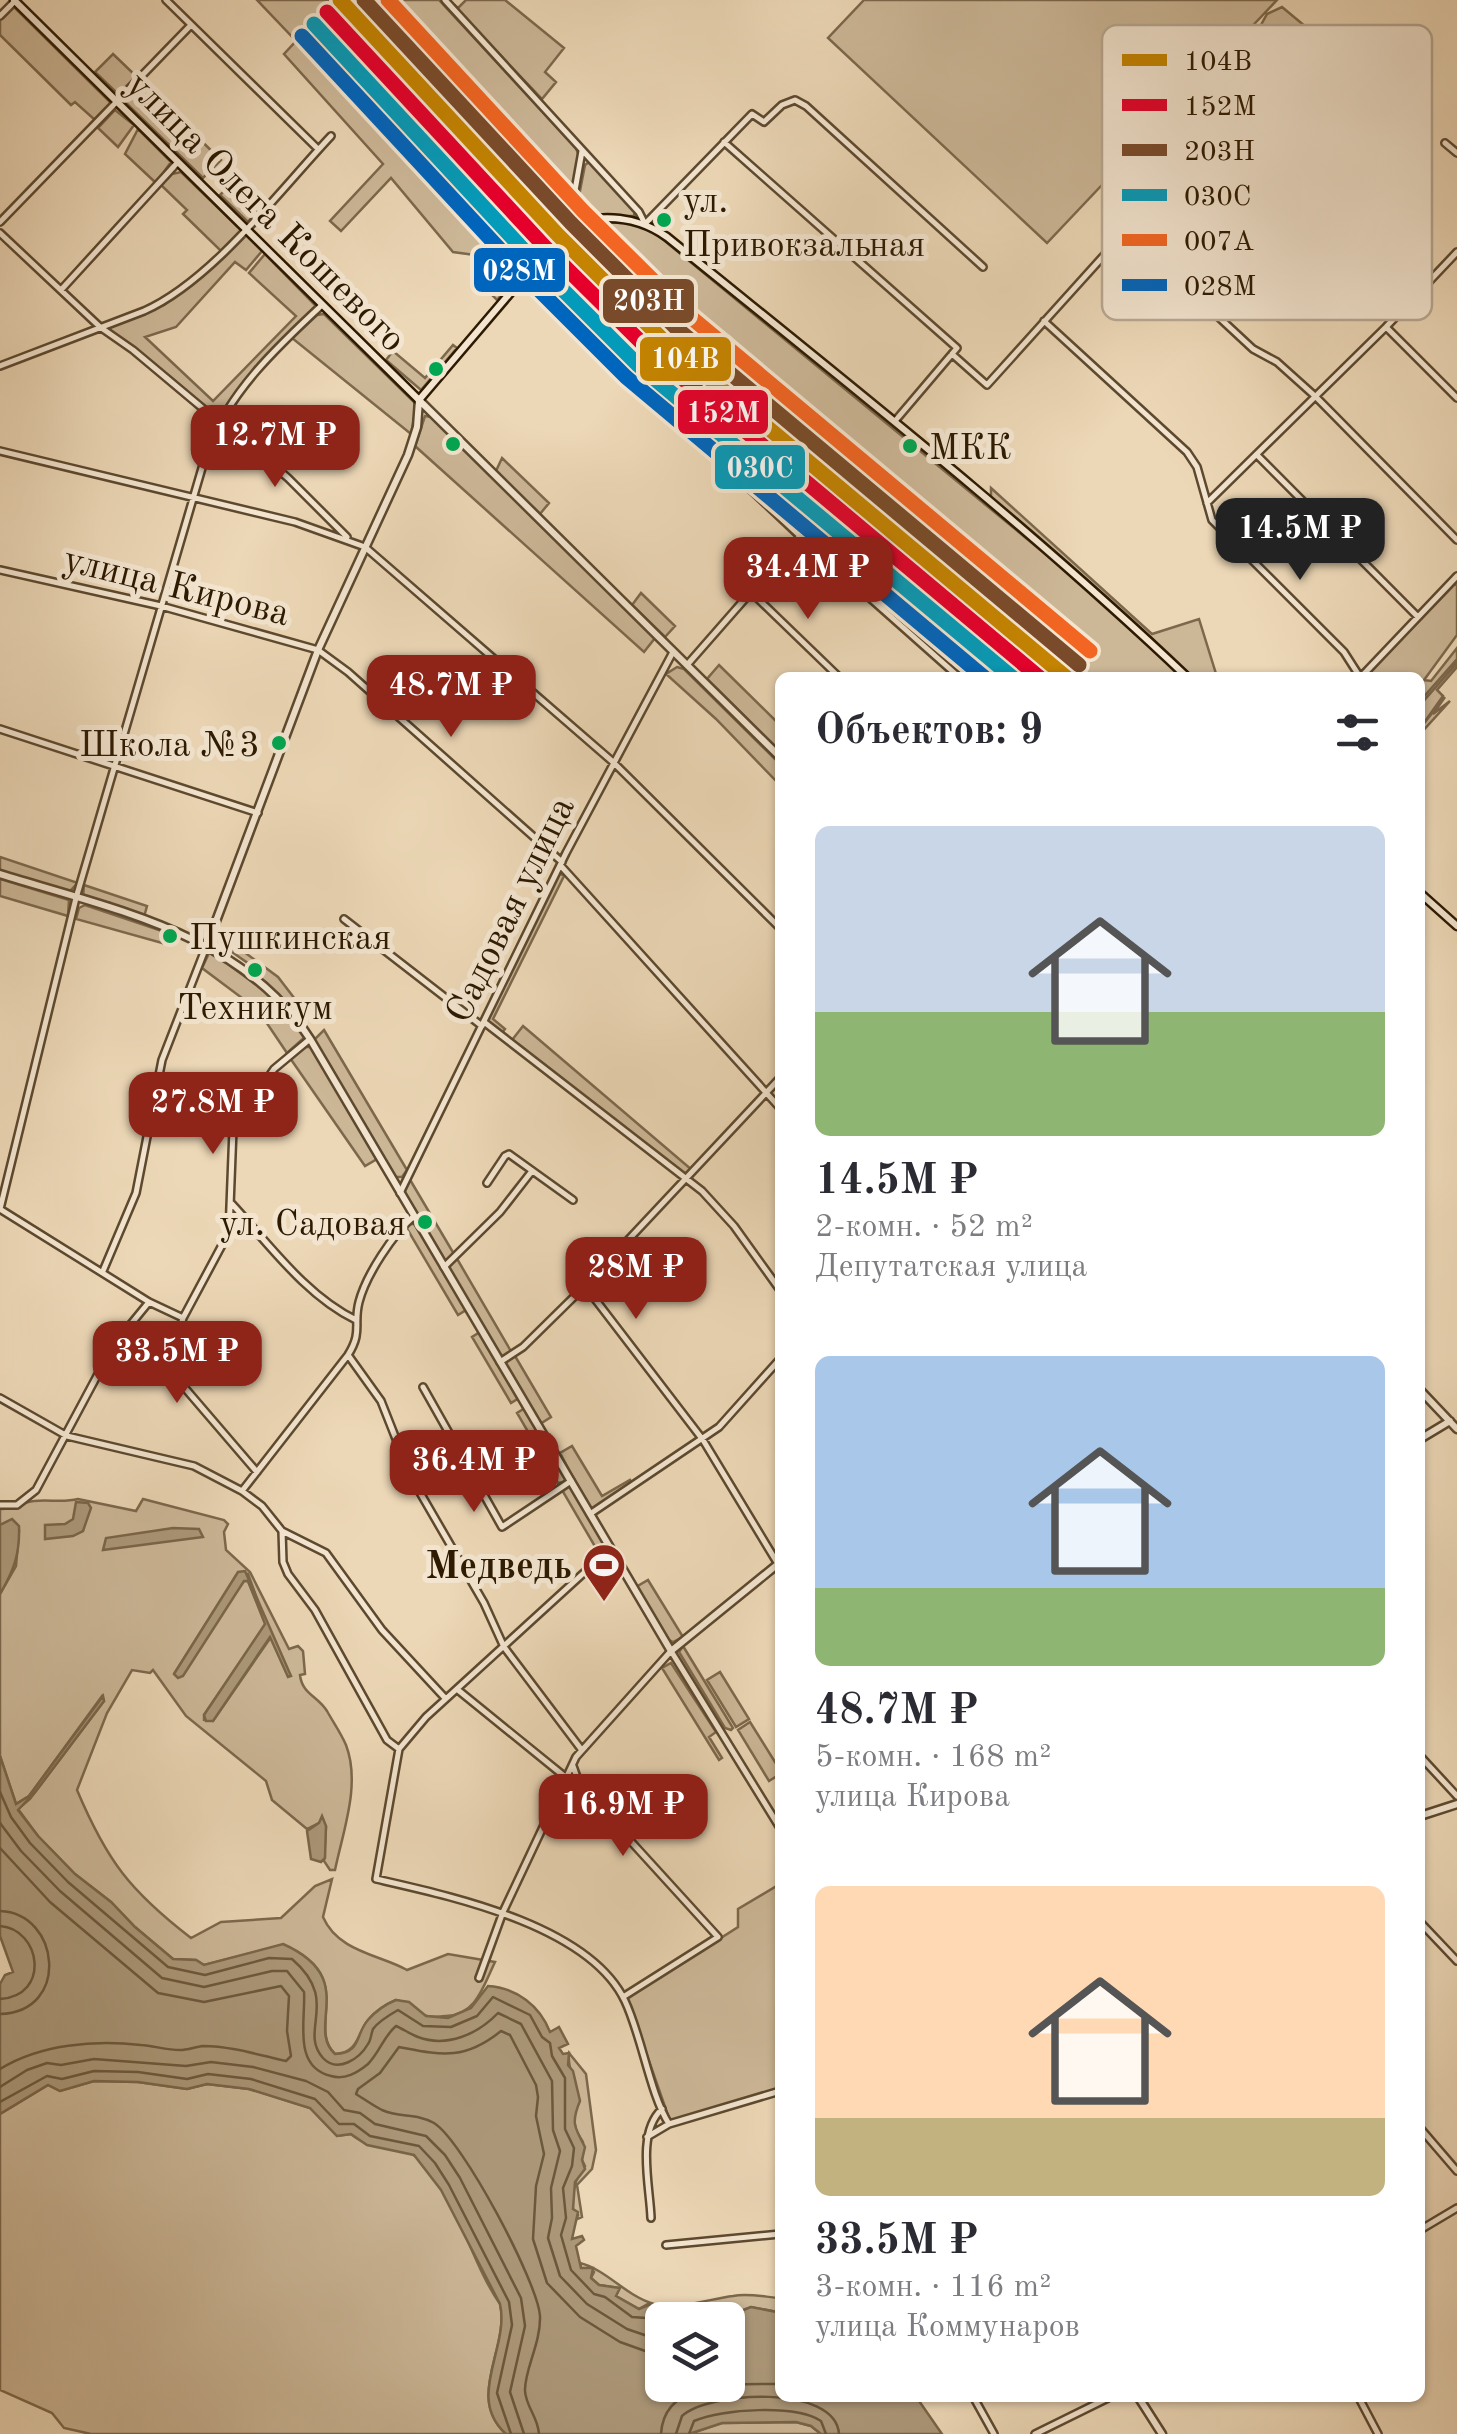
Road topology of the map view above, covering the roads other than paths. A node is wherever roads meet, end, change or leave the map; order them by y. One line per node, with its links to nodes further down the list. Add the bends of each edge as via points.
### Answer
1 (14, 0): 4 (street); 6 (street, улица Олега Кошевого)
2 (166, 0): 5 (street)
3 (445, 0): 10 (street)
4 (0, 16)
5 (190, 25): 6 (street); 11 (street)
6 (117, 101): 13 (street, улица Олега Кошевого); 16 (street)
7 (331, 136): 11 (street)
8 (724, 142): 18 (street); 23 (street, via 752,114 764,122 787,101 803,103); 33 (street, via 957,348)
9 (1445, 142): 12 (street)
10 (582, 148): 14 (street); 18 (street)
11 (318, 149): 19 (street)
12 (1457, 153)
13 (178, 162): 19 (street, улица Олега Кошевого); 26 (street)
14 (573, 206): 15 (street); 17 (street)
15 (588, 219): 17 (street); 18 (street)
16 (0, 222)
17 (569, 224): 24 (street)
18 (644, 224): 39 (street)
19 (246, 228): 27 (street, улица Олега Кошевого); 31 (street, via 158,305)
20 (0, 233): 26 (street)
21 (1456, 255): 25 (street)
22 (1102, 257): 30 (street)
23 (983, 267)
24 (523, 276): 37 (street); 44 (street)
25 (1432, 280)
26 (61, 290): 31 (street)
27 (322, 305): 37 (street, улица Олега Кошевого); 38 (street, via 268,358)
28 (1221, 320): 35 (street)
29 (1393, 320): 32 (street)
30 (1044, 321): 33 (street, via 986,385); 43 (street, via 1187,452)
31 (100, 327): 34 (street); 38 (street)
32 (1386, 327): 35 (street); 36 (street)
33 (952, 354): 39 (street)
34 (0, 366)
35 (1316, 397): 41 (street); 46 (street)
36 (1457, 398)
37 (420, 400): 47 (street, via 410,450); 54 (street, улица Олега Кошевого)
38 (220, 421): 42 (street); 45 (street)
39 (894, 421): 58 (street)
40 (0, 451): 42 (street)
41 (1258, 455): 43 (street); 52 (street)
42 (194, 496): 45 (street); 51 (street)
43 (1207, 503): 59 (street, via 1212,520 1342,649)
44 (800, 536): 50 (street); 57 (street)
45 (350, 540): 47 (street)
46 (1457, 540)
47 (364, 547): 53 (street); 63 (street)
48 (0, 570): 51 (street, улица Кирова)
49 (1457, 576): 52 (street)
50 (751, 592): 55 (street); 56 (street)
51 (161, 606): 53 (street, улица Кирова); 64 (street)
52 (1418, 617): 60 (street)
53 (318, 650): 65 (street); 66 (street, улица Кирова)
54 (673, 652): 55 (street, улица Олега Кошевого); 63 (street, Садовая улица)
55 (687, 666): 62 (street, улица Олега Кошевого)
56 (834, 672)
57 (953, 672)
58 (1182, 672)
59 (1356, 672)
60 (1366, 672)
61 (0, 729): 64 (street)
62 (775, 752)
63 (613, 762): 66 (street, Садовая улица); 71 (street)
64 (114, 766): 65 (street); 69 (street)
65 (258, 813): 73 (street)
66 (561, 863): 74 (street, Садовая улица); 77 (street, улица Кирова)
67 (0, 874): 69 (street)
68 (1425, 897): 72 (street)
69 (76, 898): 73 (street); 85 (street)
70 (344, 919): 74 (street)
71 (775, 923)
72 (1457, 926)
73 (207, 945): 75 (street, via 273,994); 88 (street, via 162,1060 136,1194)
74 (483, 1023): 80 (street); 82 (street, Садовая улица)
75 (310, 1039): 82 (street); 84 (street, via 274,1069 236,1124 230,1140)
76 (775, 1083): 77 (street)
77 (766, 1093): 78 (street, улица Кирова); 80 (street)
78 (775, 1103)
79 (532, 1171): 81 (street, via 507,1154); 83 (street); 87 (street)
80 (687, 1178): 89 (street, via 729,1220); 90 (street)
81 (488, 1183)
82 (400, 1193): 86 (street)
83 (573, 1200)
84 (232, 1204): 92 (street, via 227,1238); 93 (street, via 300,1278)
85 (0, 1210): 88 (street)
86 (414, 1216): 87 (street); 93 (street, via 371,1276)
87 (444, 1267): 95 (street)
88 (102, 1272): 91 (street)
89 (775, 1283)
90 (585, 1286): 95 (street); 104 (street)
91 (149, 1302): 92 (street); 102 (street, via 113,1346)
92 (183, 1318): 105 (street, via 172,1370)
93 (356, 1320): 94 (street, via 358,1338)
94 (348, 1355): 105 (street); 114 (street, via 377,1394 411,1477)
95 (500, 1362): 106 (street)
96 (775, 1364): 104 (street)
97 (422, 1387): 106 (street, via 502,1528)
98 (1425, 1395): 100 (street)
99 (0, 1398): 102 (street)
100 (1450, 1420): 101 (street); 103 (street)
101 (1457, 1429)
102 (67, 1436): 107 (street, via 182,1462); 108 (street, via 31,1495)
103 (1425, 1436)
104 (703, 1440): 109 (street); 112 (street)
105 (257, 1472): 107 (street)
106 (570, 1481): 109 (street)
107 (242, 1491): 110 (street)
108 (0, 1506)
109 (590, 1514): 111 (street)
110 (282, 1531): 117 (street, via 326,1553 382,1630); 118 (street, via 288,1574)
111 (610, 1548): 114 (street); 115 (street)
112 (775, 1556)
113 (775, 1564): 115 (street)
114 (504, 1647): 116 (street); 119 (street)
115 (671, 1651): 119 (street); 126 (street)
116 (458, 1690): 117 (street); 122 (street)
117 (446, 1699): 118 (street)
118 (398, 1749): 127 (street, via 376,1879)
119 (581, 1750): 121 (street)
120 (1425, 1761): 123 (street)
121 (573, 1762): 122 (street); 131 (street, via 578,1780 718,1938)
122 (565, 1777): 127 (street)
123 (1457, 1796)
124 (1457, 1804): 125 (street)
125 (1425, 1814)
126 (775, 1820)
127 (504, 1912): 130 (street); 131 (street, via 580,1954)
128 (1425, 1927): 129 (street)
129 (1457, 1961)
130 (479, 1978)
131 (624, 1998): 133 (street)
132 (775, 2092): 134 (street)
133 (662, 2109): 134 (street); 136 (street)
134 (669, 2124): 136 (street)
135 (1425, 2134): 137 (street)
136 (647, 2137): 139 (street)
137 (1457, 2171)
138 (1457, 2208): 140 (street)
139 (651, 2218)
140 (1425, 2227)
141 (775, 2234): 142 (street)
142 (666, 2245)
143 (976, 2402): 147 (street)
144 (1100, 2402): 148 (street)
145 (1142, 2402): 149 (street)
146 (1361, 2402): 150 (street)
147 (994, 2434)
148 (1036, 2434)
149 (1162, 2434)
150 (1378, 2434)

